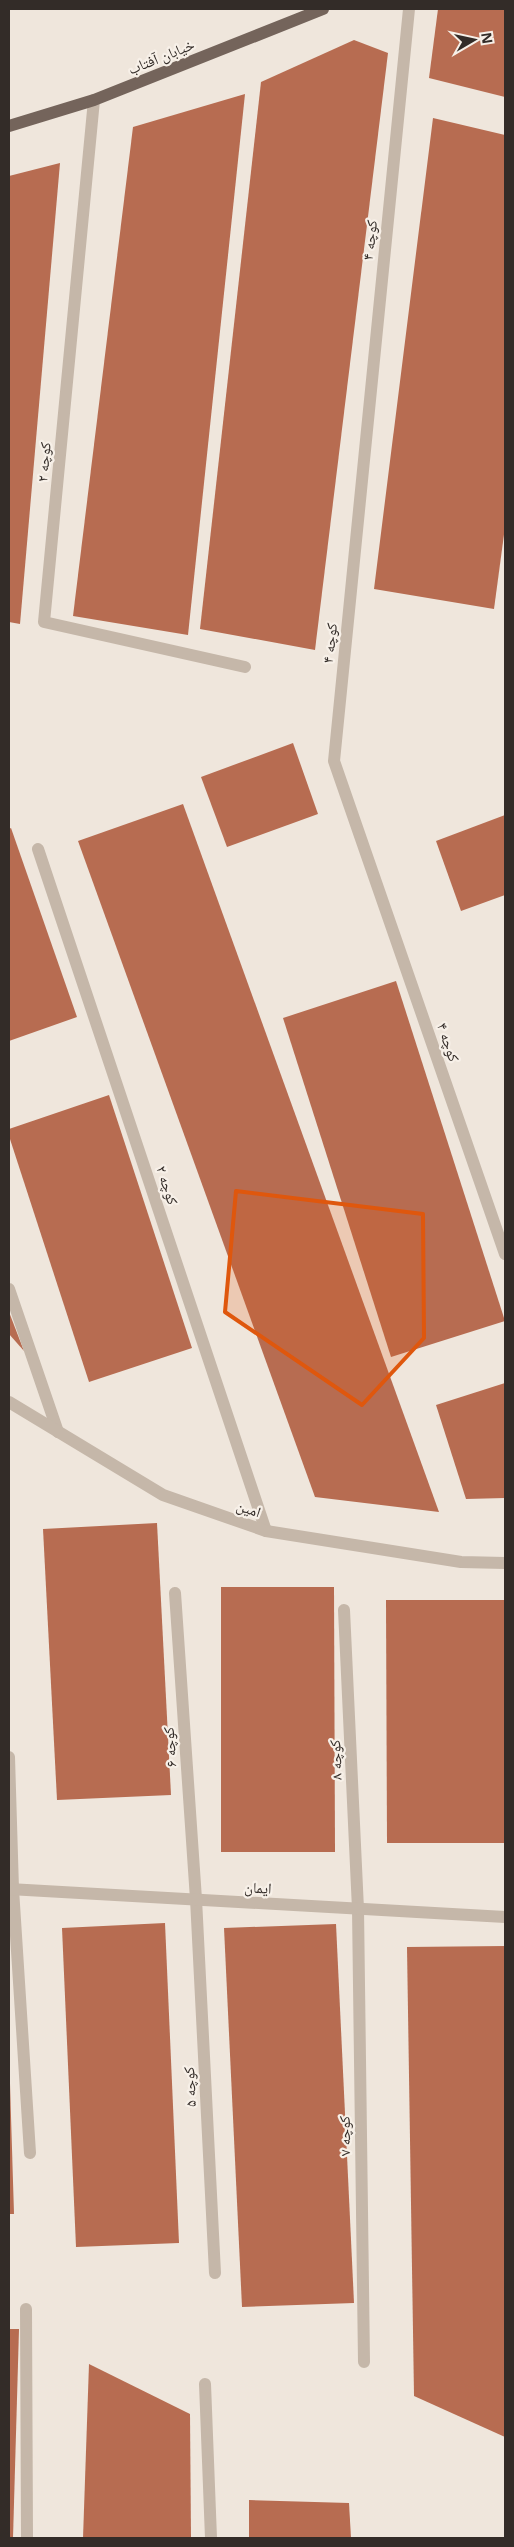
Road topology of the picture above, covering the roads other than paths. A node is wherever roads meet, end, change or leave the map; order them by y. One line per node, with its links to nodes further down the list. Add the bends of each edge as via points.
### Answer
1 (322, 9): 3 (main road, خیابان آفتاب)
2 (409, 9): 7 (street, کوچه ۴, via 334,761)
3 (94, 100): 4 (main road, خیابان آفتاب); 5 (street, کوچه ۲, via 44,622)
4 (9, 126)
5 (245, 667)
6 (38, 849): 11 (street, کوچه ۲)
7 (505, 1254)
8 (9, 1289): 10 (street)
9 (9, 1402): 10 (street, امین)
10 (58, 1432): 11 (street, امین, via 163,1495)
11 (266, 1531): 12 (street, امین, via 460,1562)
12 (505, 1563)
13 (175, 1593): 17 (street, کوچه ۶)
14 (344, 1610): 18 (street, کوچه ۸)
15 (9, 1757): 16 (street)
16 (11, 1889): 17 (street, ایمان); 20 (street)
17 (196, 1899): 18 (street, ایمان); 21 (street, کوچه ۵)
18 (358, 1909): 19 (street, ایمان); 23 (street, کوچه ۷)
19 (505, 1917)
20 (30, 2153)
21 (215, 2273)
22 (26, 2309): 25 (street)
23 (364, 2362)
24 (205, 2384): 26 (street)
25 (27, 2538)
26 (211, 2538)

